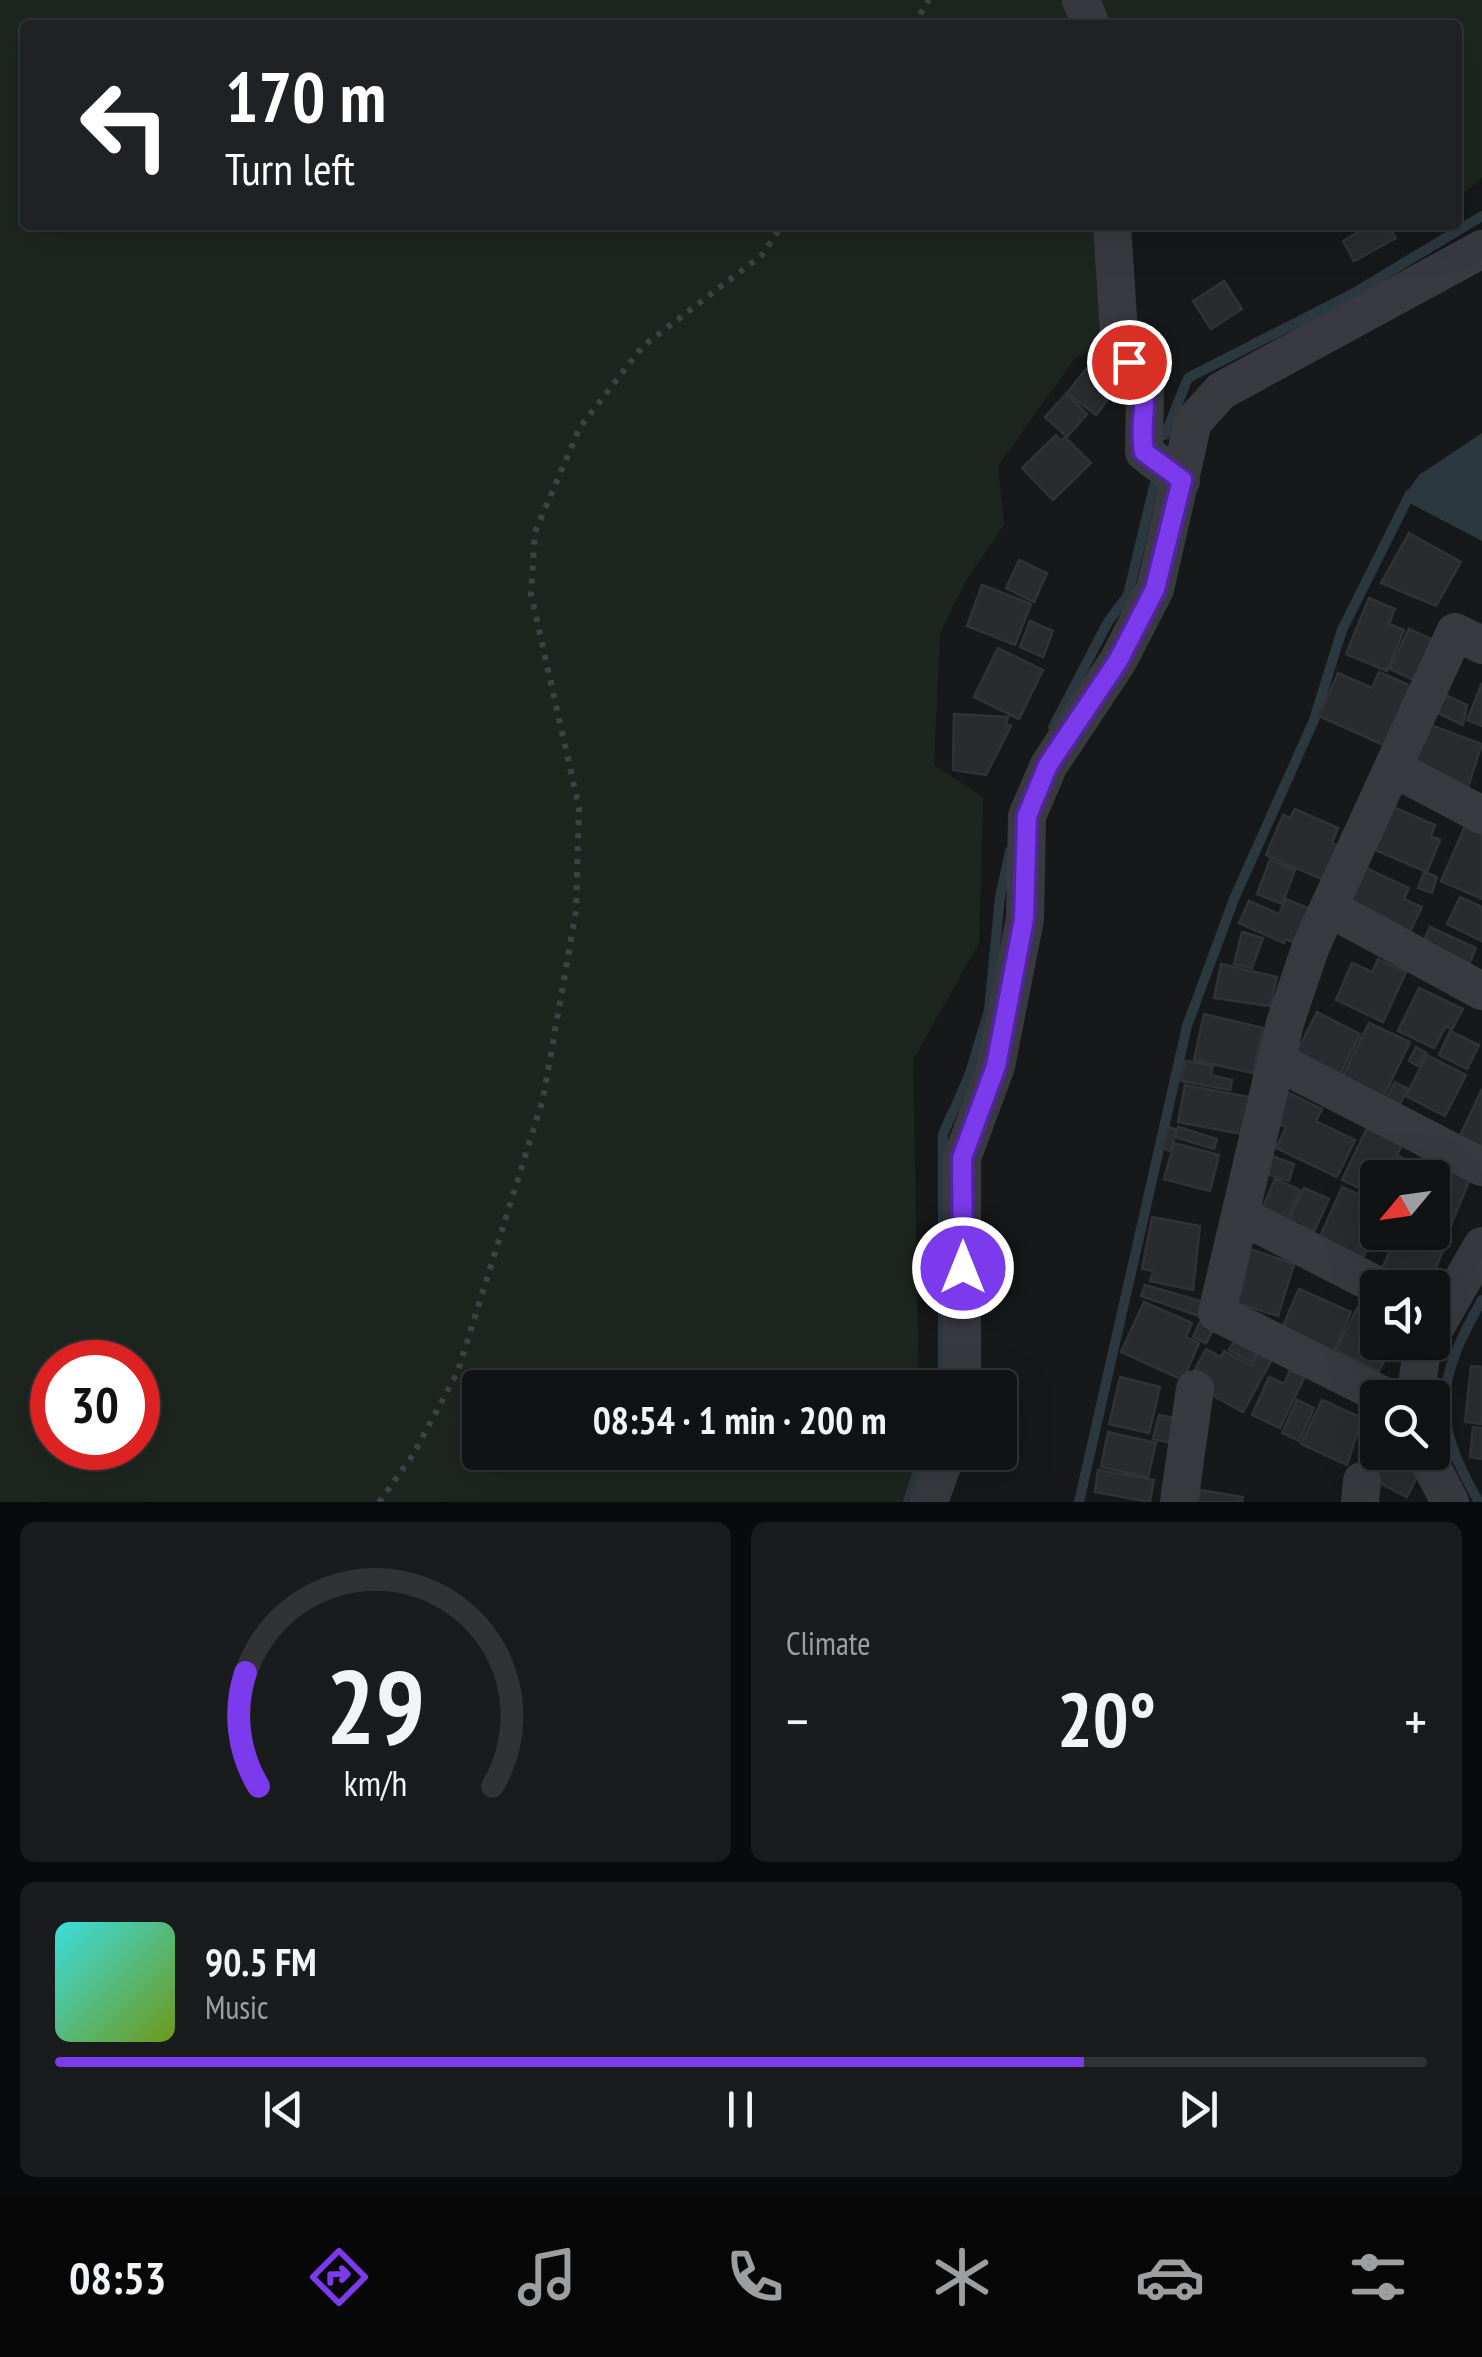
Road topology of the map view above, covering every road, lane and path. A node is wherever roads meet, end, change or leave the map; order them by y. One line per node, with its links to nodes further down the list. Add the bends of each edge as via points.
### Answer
1 (779, 230): 21 (path, via 762,255 643,346 580,427 535,532 531,594 579,808 576,911 542,1098 458,1371 413,1456)
2 (1112, 230): 4 (street, via 1119,333 1145,388 1144,452)
3 (1482, 249): 4 (street, via 1221,391 1193,422)
4 (1182, 480): 16 (street, via 1155,589 1118,661 1048,765 1027,816 1024,919 996,1066 962,1158)
5 (1482, 645): 6 (street, via 1455,632)
6 (1393, 768): 7 (street); 8 (street)
7 (1482, 815)
8 (1329, 908): 9 (street); 10 (street)
9 (1482, 991)
10 (1276, 1061): 11 (street); 12 (street)
11 (1482, 1167)
12 (1240, 1215): 14 (street); 17 (street, via 1217,1314)
13 (1482, 1246): 15 (street)
14 (1360, 1277)
15 (1450, 1298)
16 (962, 1370)
17 (1360, 1384)
18 (1196, 1389): 23 (street)
19 (941, 1470): 22 (street)
20 (1433, 1470): 24 (street)
21 (379, 1502)
22 (929, 1502)
23 (1178, 1502)
24 (1450, 1502)

